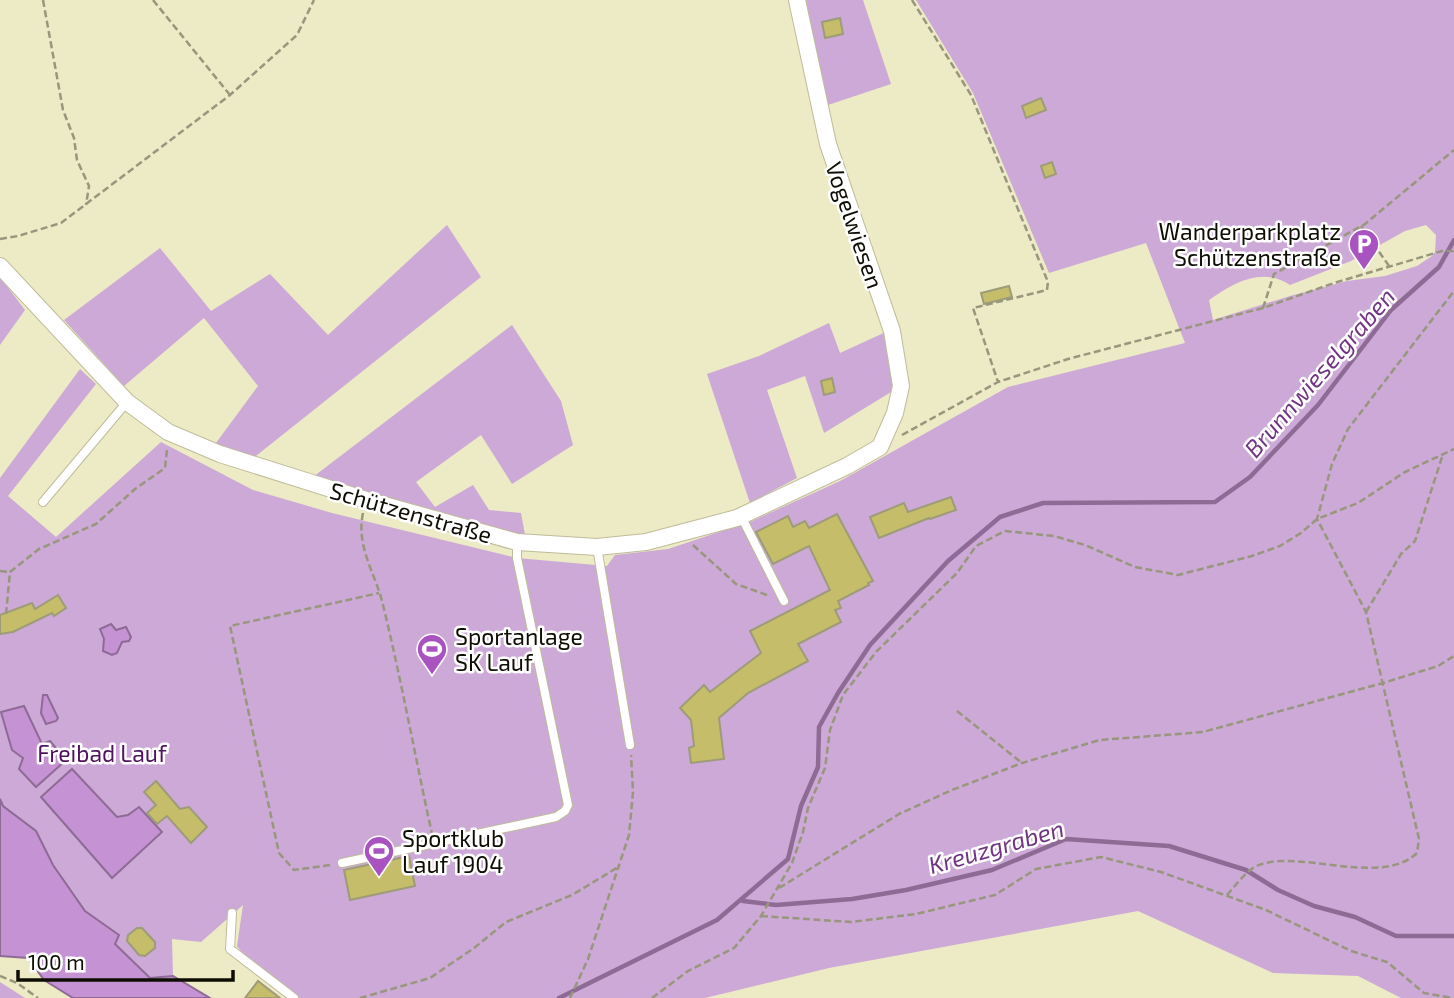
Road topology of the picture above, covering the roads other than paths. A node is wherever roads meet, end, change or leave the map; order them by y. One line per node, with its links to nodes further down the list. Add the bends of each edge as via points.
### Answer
1 (797, 0): 4 (street, Vogelwiesen, via 828,144 892,331 901,386)
2 (0, 266): 3 (street, Schützenstraße)
3 (127, 402): 5 (lane); 7 (street, Schützenstraße, via 168,432 220,454)
4 (880, 447): 6 (street, Schützenstraße)
5 (43, 502)
6 (741, 516): 8 (street, Schützenstraße, via 646,542); 9 (lane)
7 (517, 542): 8 (street, Schützenstraße); 11 (lane, via 568,805 565,811 556,817)
8 (597, 547): 10 (lane)
9 (783, 601)
10 (630, 745)
11 (341, 863)
12 (232, 913): 13 (lane, via 230,949)
13 (294, 998)

